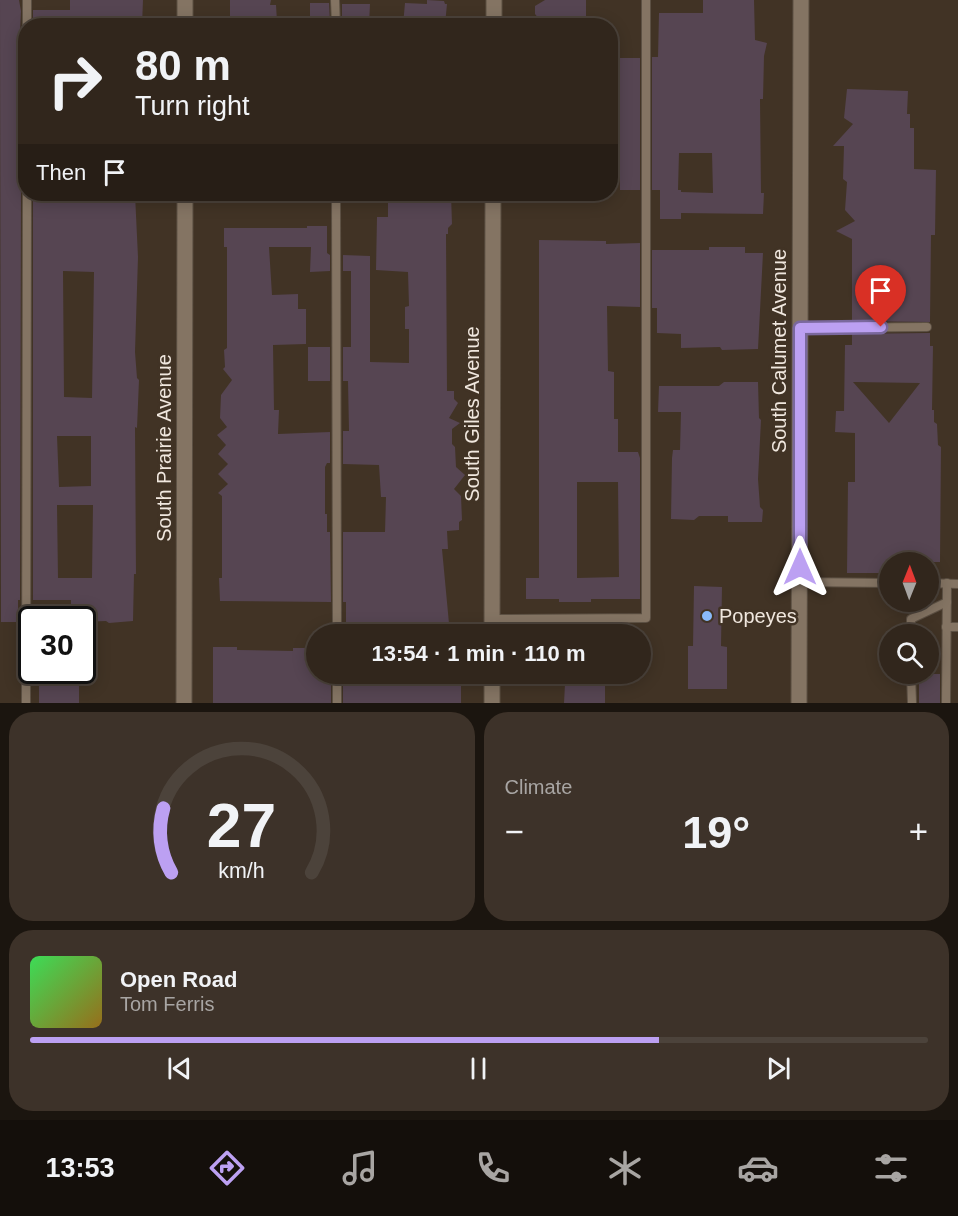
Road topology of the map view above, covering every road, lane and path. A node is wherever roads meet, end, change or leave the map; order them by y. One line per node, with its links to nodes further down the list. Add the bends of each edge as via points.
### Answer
1 (27, 0): 7 (lane)
2 (185, 0): 8 (street)
3 (336, 0): 9 (lane)
4 (494, 0): 10 (street)
5 (646, 0): 25 (lane, via 646,618)
6 (801, 0): 16 (street, South Calumet Avenue)
7 (27, 18)
8 (185, 18)
9 (336, 18)
10 (494, 18)
11 (27, 201): 32 (lane)
12 (185, 201): 33 (street, South Prairie Avenue)
13 (336, 201): 23 (lane)
14 (493, 201): 24 (street, South Giles Avenue)
15 (927, 327): 16 (lane)
16 (800, 328): 17 (street, South Calumet Avenue)
17 (800, 582): 18 (lane); 36 (street, South Calumet Avenue)
18 (879, 583)
19 (939, 583): 20 (lane)
20 (947, 583): 21 (lane); 22 (lane)
21 (958, 584)
22 (947, 602): 26 (lane, via 911,620); 27 (lane)
23 (337, 624)
24 (492, 624)
25 (543, 624)
26 (911, 624)
27 (946, 627): 28 (lane); 38 (lane)
28 (958, 627)
29 (337, 684): 34 (lane)
30 (492, 684): 35 (street)
31 (911, 684): 37 (lane)
32 (27, 703)
33 (184, 703)
34 (337, 703)
35 (492, 703)
36 (800, 703)
37 (912, 703)
38 (946, 703)

